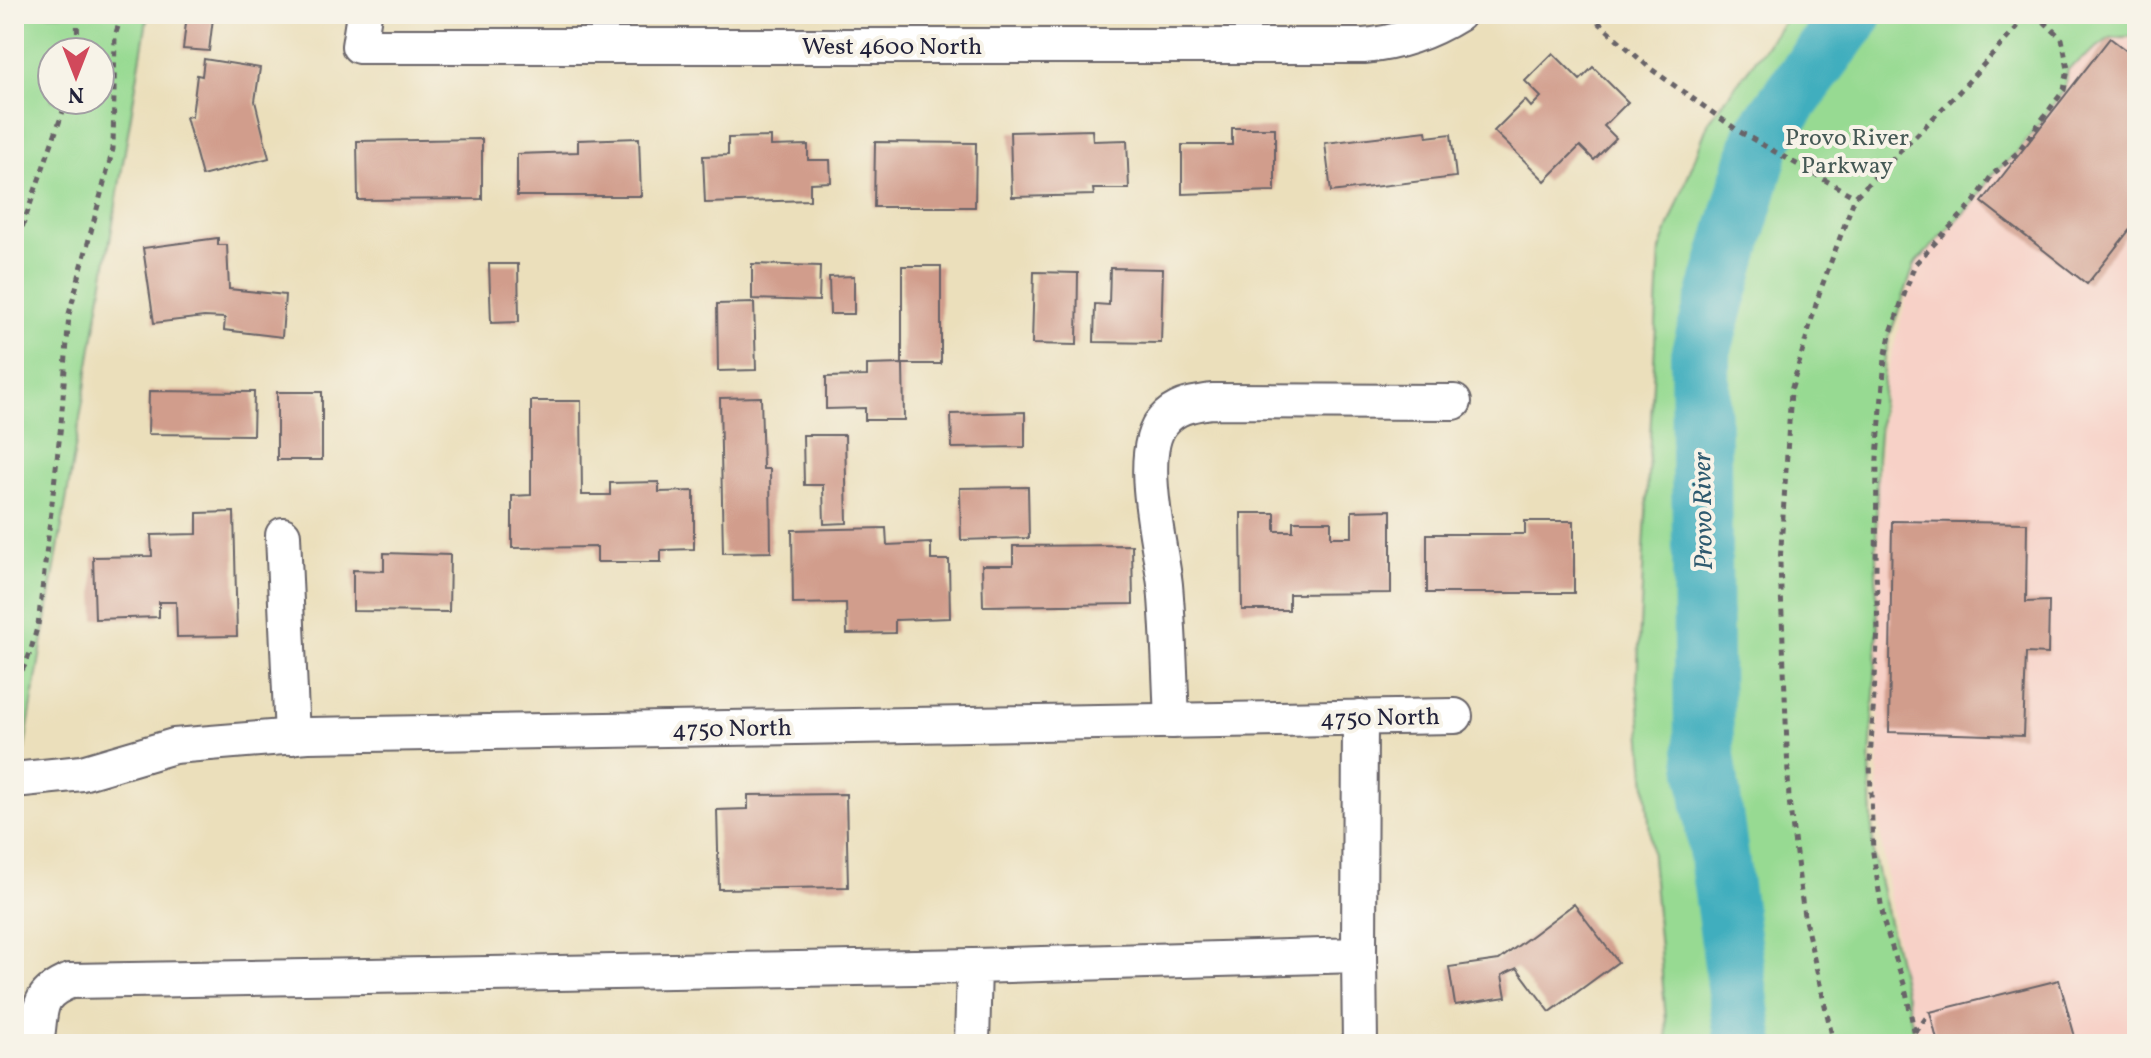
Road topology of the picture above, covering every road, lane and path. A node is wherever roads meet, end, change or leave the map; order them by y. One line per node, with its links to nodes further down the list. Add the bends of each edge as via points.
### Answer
1 (77, 14): 8 (path)
2 (122, 14): 14 (path, via 115,36 113,149 69,314 38,625)
3 (1458, 14): 7 (street, West 4600 North, via 1423,32 1364,46)
4 (1589, 14): 10 (path, via 1651,69 1740,132)
5 (2029, 14): 10 (path)
6 (2036, 14): 23 (path, via 2062,39 2068,69 2064,90 2017,153 1915,264 1885,358 1877,458 1873,853 1884,923)
7 (361, 30)
8 (78, 36)
9 (61, 116): 11 (path)
10 (1855, 197): 27 (path, via 1791,391 1780,563 1789,800 1804,916)
11 (14, 262)
12 (1454, 402): 17 (street, via 1212,401 1183,405 1161,423 1150,491 1165,582)
13 (283, 535): 18 (street)
14 (14, 679)
15 (1455, 716): 16 (street, 4750 North)
16 (1360, 717): 17 (street, 4750 North); 20 (street)
17 (1172, 721): 18 (street, 4750 North)
18 (292, 737): 19 (street, 4750 North, via 174,746 82,773)
19 (14, 780)
20 (1359, 955): 21 (street); 26 (street)
21 (974, 966): 24 (street, via 70,981 43,999); 25 (street)
22 (1930, 1012): 23 (path)
23 (1914, 1035): 28 (path)
24 (37, 1039)
25 (972, 1044)
26 (1360, 1044)
27 (1834, 1044)
28 (1915, 1044)

